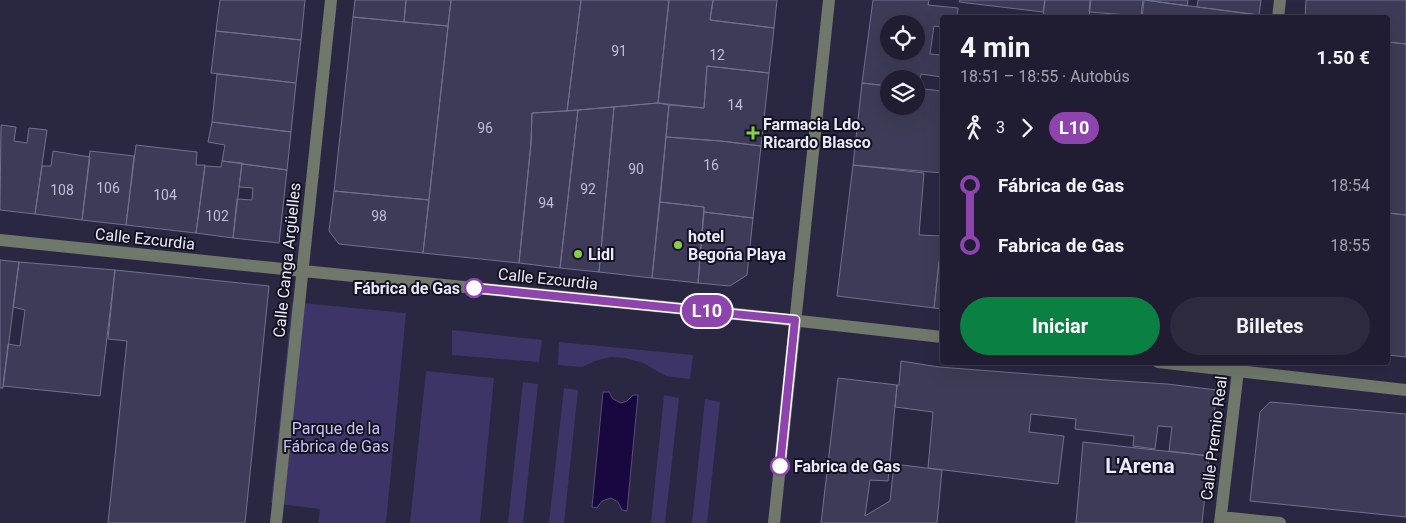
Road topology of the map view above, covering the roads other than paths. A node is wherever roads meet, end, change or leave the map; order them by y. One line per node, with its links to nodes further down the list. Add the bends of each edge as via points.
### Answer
1 (331, 0): 6 (street, Calle Canga Argüelles)
2 (828, 0): 7 (street)
3 (1280, 0): 4 (street)
4 (1278, 15)
5 (0, 240): 6 (street, Calle Ezcurdia)
6 (302, 272): 7 (street, Calle Ezcurdia); 13 (street, Calle Canga Argüelles)
7 (795, 320): 8 (street, Calle Ezcurdia); 14 (street)
8 (940, 337)
9 (1207, 365): 10 (street)
10 (1239, 367): 11 (street); 12 (street, Calle Premio Real)
11 (1406, 390)
12 (1220, 520): 15 (street, Calle Premio Real)
13 (276, 523)
14 (774, 523)
15 (1280, 523)

